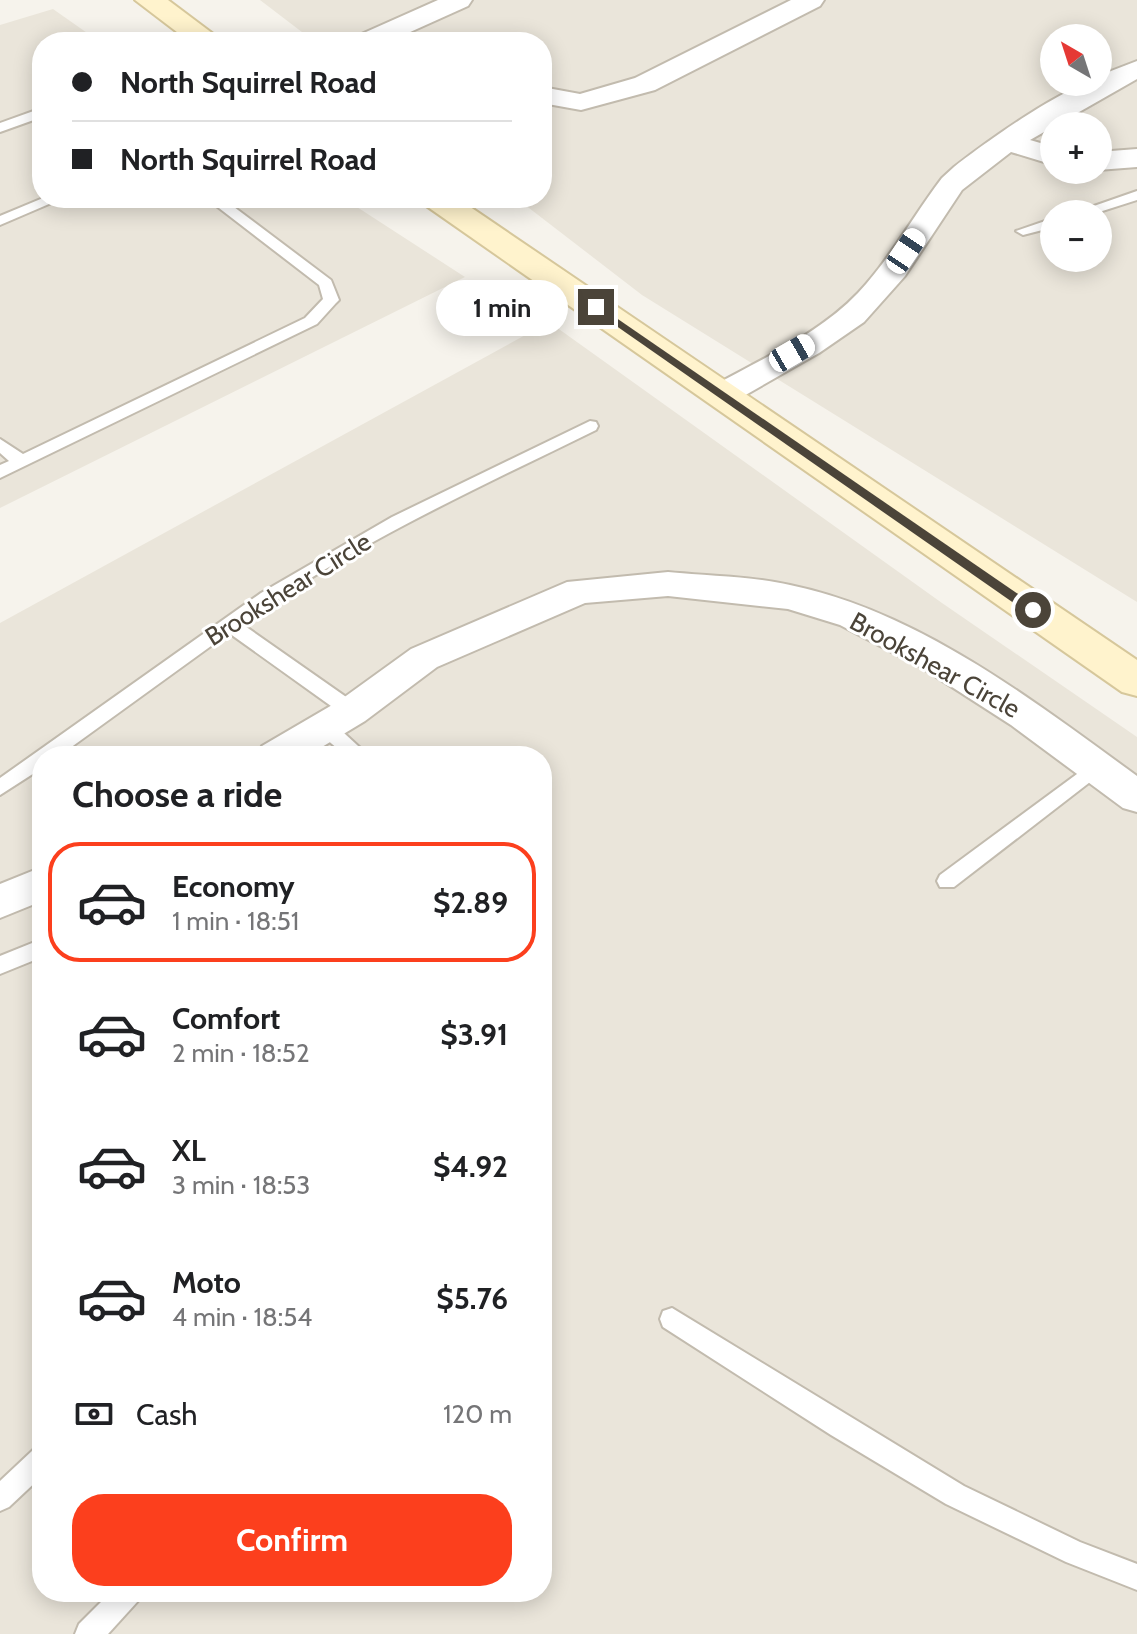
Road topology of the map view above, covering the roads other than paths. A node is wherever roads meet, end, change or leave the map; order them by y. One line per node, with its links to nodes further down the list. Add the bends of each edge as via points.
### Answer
1 (149, 0): 5 (street)
2 (459, 0): 4 (street)
3 (811, 0): 9 (street, via 645,84 581,102)
4 (405, 24): 6 (street); 7 (street)
5 (195, 32)
6 (388, 32)
7 (419, 32)
8 (1137, 69): 12 (street, via 1115,76)
9 (552, 97)
10 (32, 116): 11 (lane)
11 (0, 128)
12 (1008, 142): 13 (street); 24 (street, via 954,181 890,274 853,316)
13 (1040, 152)
14 (1137, 158): 15 (street)
15 (1112, 160)
16 (1137, 195): 17 (lane)
17 (1112, 203)
18 (32, 208): 21 (lane)
19 (226, 208): 27 (lane, via 326,283 331,300 311,321)
20 (451, 208): 24 (street)
21 (0, 221)
22 (1040, 226): 23 (lane)
23 (1023, 231)
24 (723, 394): 30 (street)
25 (590, 426): 29 (lane, Brookshear Circle, via 398,521)
26 (0, 444): 27 (lane)
27 (21, 462): 28 (lane)
28 (0, 472)
29 (229, 624): 31 (lane); 32 (lane, Brookshear Circle)
30 (1137, 681)
31 (338, 719): 33 (street, Brookshear Circle); 34 (lane); 36 (street, Brookshear Circle, via 424,658 580,591 668,584 789,597 853,616 937,660)
32 (59, 746)
33 (293, 746)
34 (353, 746)
35 (32, 765): 37 (lane, Brookshear Circle)
36 (1096, 767): 38 (street, Brookshear Circle); 39 (lane)
37 (0, 788)
38 (1137, 797)
39 (947, 881)
40 (32, 888): 41 (street)
41 (0, 902)
42 (32, 952): 43 (lane)
43 (0, 965)
44 (672, 1319): 47 (lane, via 924,1477 1081,1558)
45 (32, 1468): 46 (lane)
46 (0, 1498)
47 (1137, 1577)
48 (119, 1602): 49 (lane)
49 (89, 1634)

